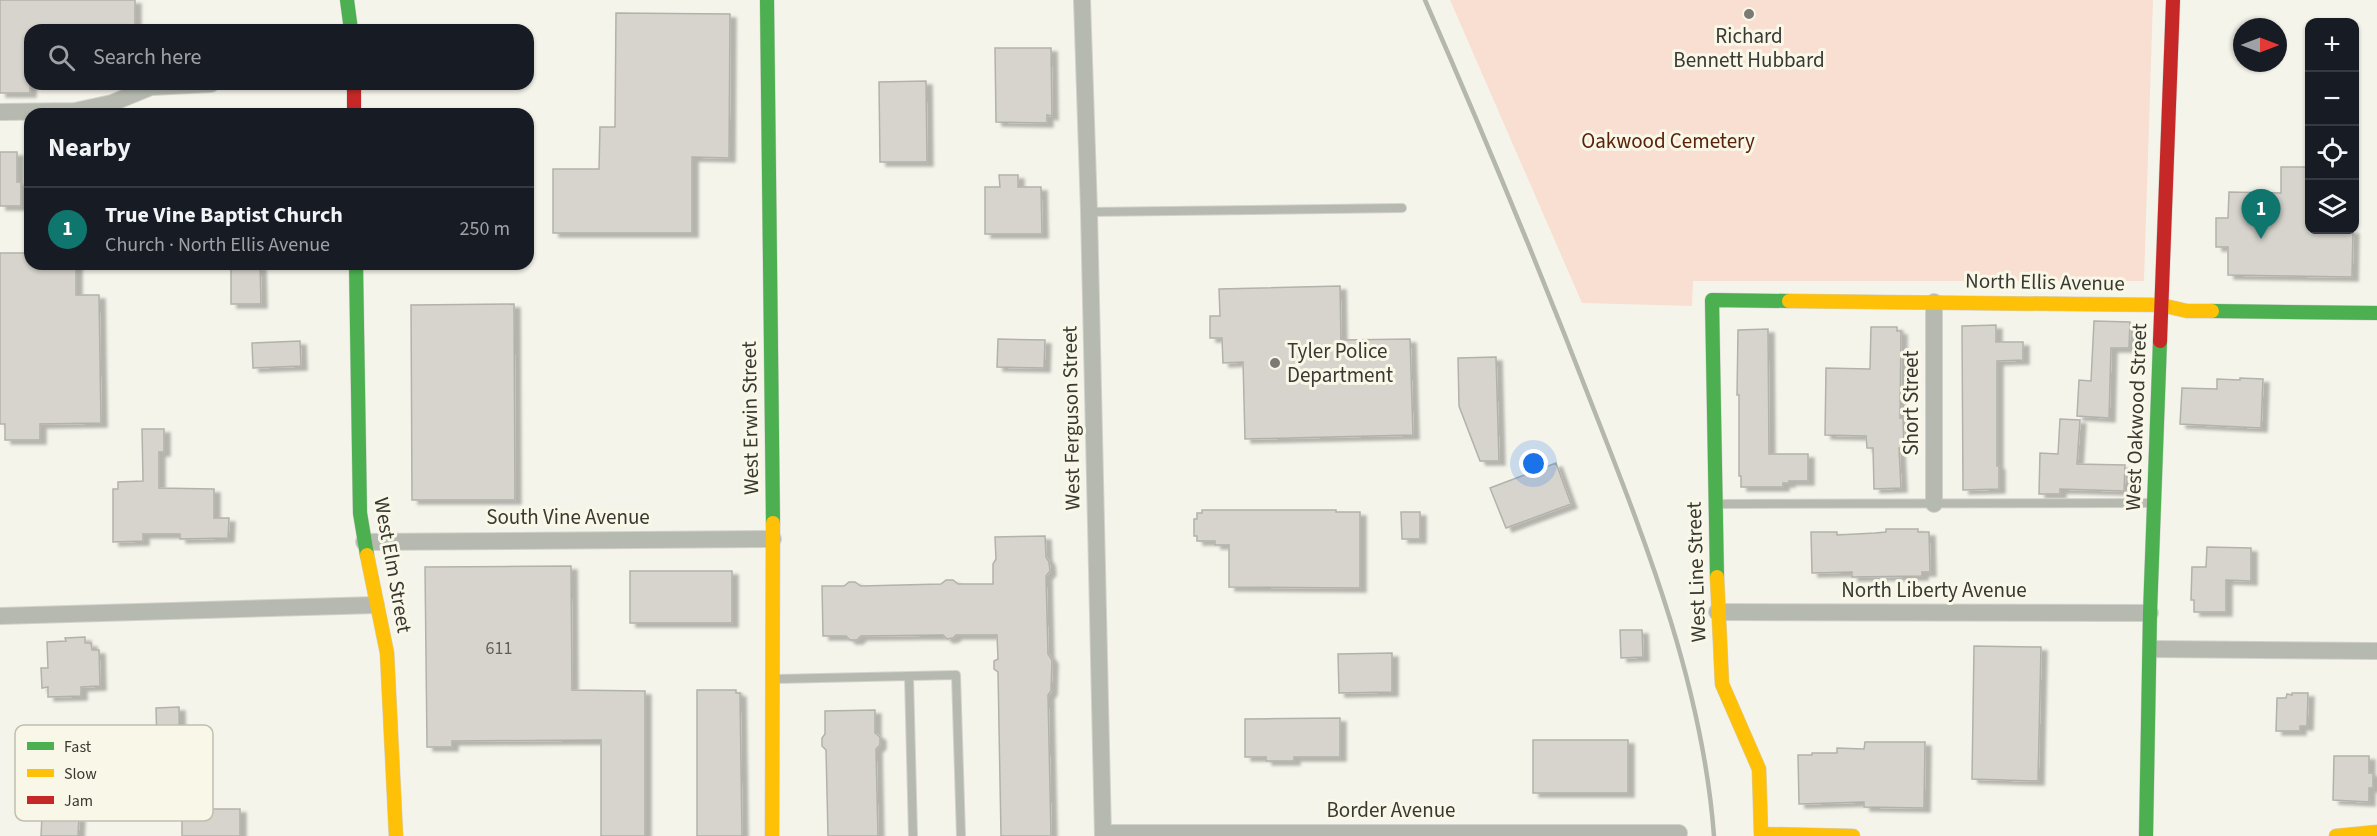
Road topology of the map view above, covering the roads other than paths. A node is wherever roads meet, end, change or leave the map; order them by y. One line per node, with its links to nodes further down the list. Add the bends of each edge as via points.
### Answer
1 (347, 0): 5 (street)
2 (768, 0): 22 (street, West Erwin Street)
3 (1082, 0): 13 (street, West Ferguson Street)
4 (2174, 0): 17 (street, West Oakwood Street)
5 (350, 24)
6 (144, 90): 8 (street)
7 (354, 90): 9 (street)
8 (89, 108)
9 (354, 108)
10 (0, 112): 11 (street)
11 (24, 112)
12 (1401, 208): 13 (lane)
13 (1089, 212): 34 (street, West Ferguson Street)
14 (356, 270): 23 (street, West Elm Street, via 358,475)
15 (1712, 300): 16 (street, North Ellis Avenue); 20 (street, West Line Street)
16 (1934, 302): 17 (street, North Ellis Avenue); 21 (street, Short Street)
17 (2161, 304): 18 (street, North Ellis Avenue, via 2187,311); 19 (street, West Oakwood Street)
18 (2377, 313)
19 (2154, 503): 21 (lane); 26 (street, West Oakwood Street)
20 (1714, 504): 21 (lane); 25 (street, West Line Street)
21 (1934, 504)
22 (773, 539): 23 (street, South Vine Avenue); 31 (street, West Erwin Street)
23 (364, 542): 24 (street, West Elm Street)
24 (376, 605): 27 (street); 36 (street, West Elm Street, via 388,664)
25 (1717, 612): 26 (street, North Liberty Avenue); 40 (street, West Line Street, via 1722,684 1759,769 1761,834)
26 (2150, 613): 28 (street, West Oakwood Street)
27 (0, 616)
28 (2151, 649): 29 (street); 41 (street, West Oakwood Street)
29 (2377, 651)
30 (909, 676): 31 (lane); 38 (lane); 39 (lane, via 956,675)
31 (772, 679): 37 (street, West Erwin Street)
32 (2377, 832): 42 (street)
33 (1679, 833): 35 (street, Border Avenue)
34 (1103, 834): 35 (street, Border Avenue)
35 (1450, 834)
36 (396, 836)
37 (772, 836)
38 (913, 836)
39 (961, 836)
40 (1853, 836)
41 (2146, 836)
42 (2336, 836)

